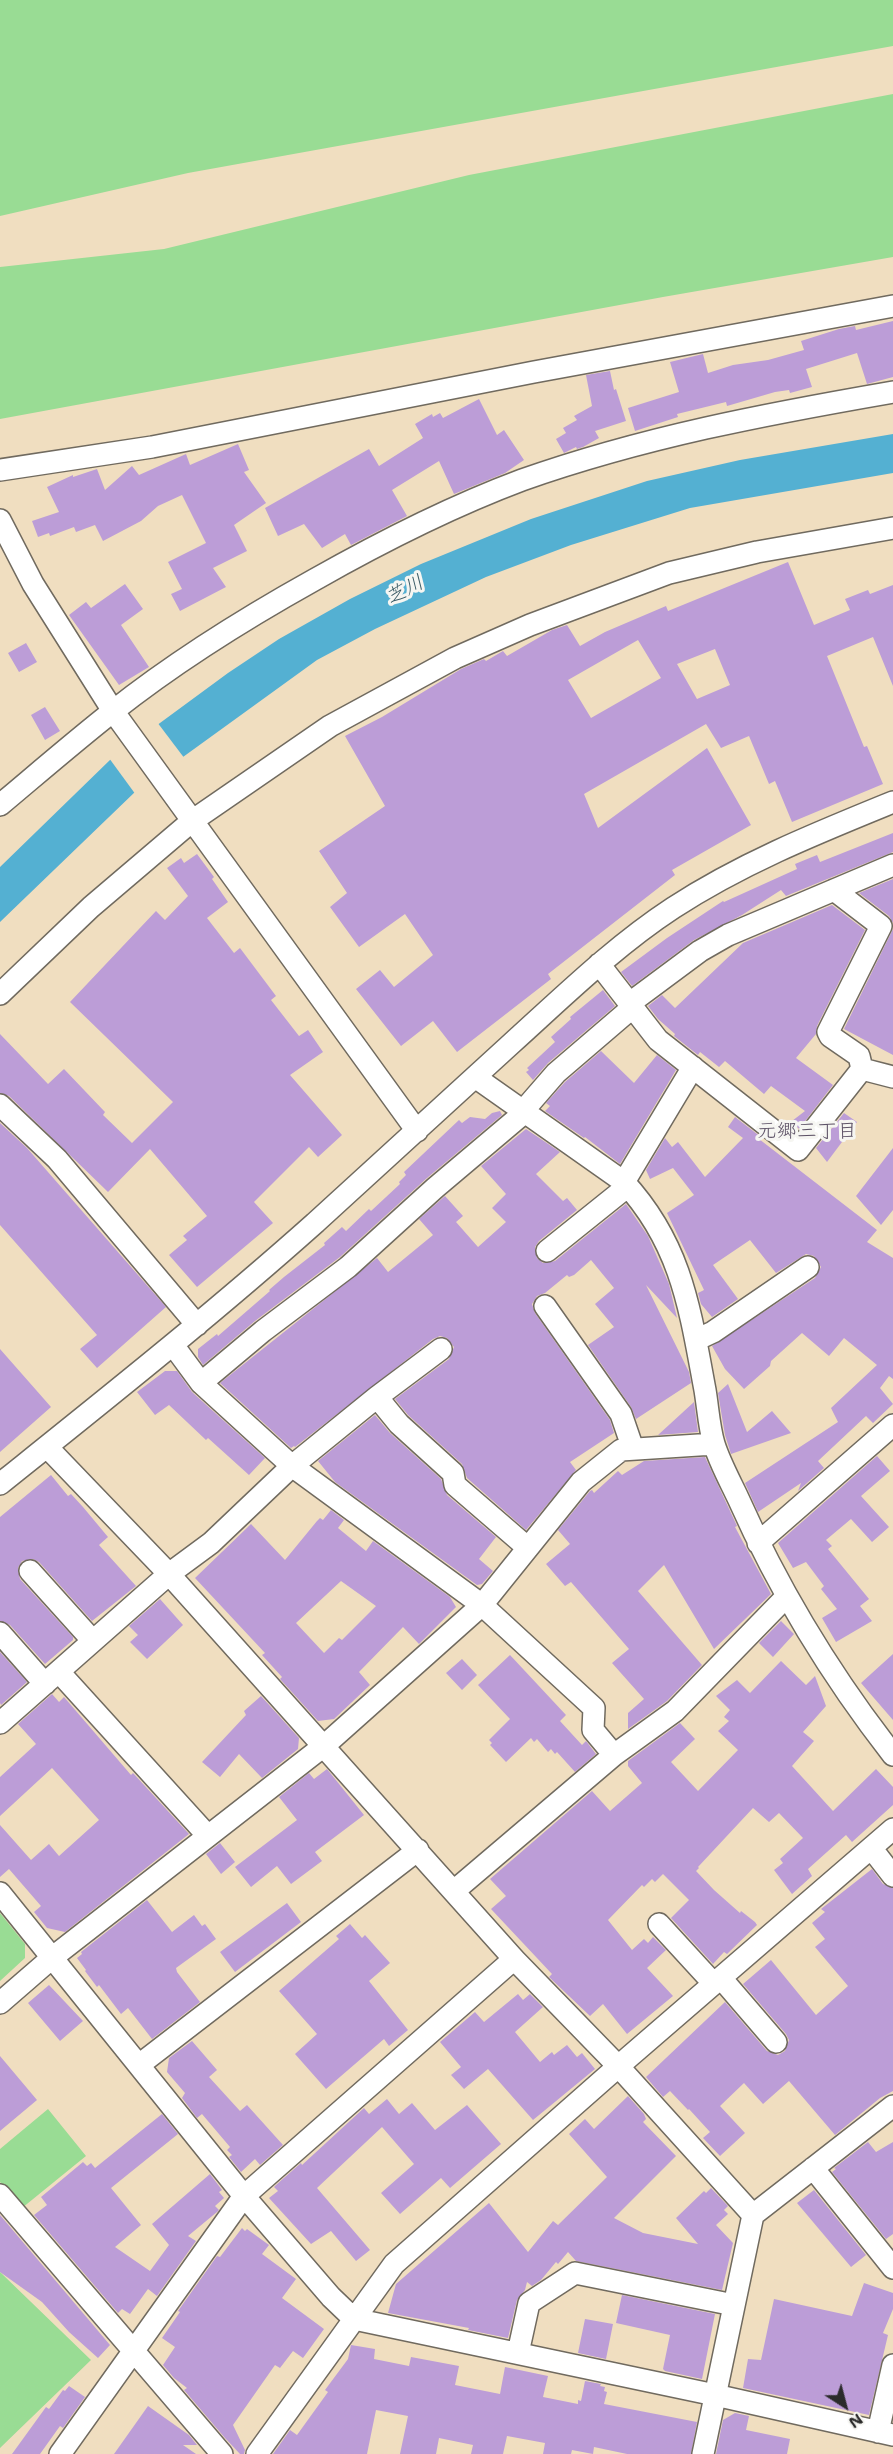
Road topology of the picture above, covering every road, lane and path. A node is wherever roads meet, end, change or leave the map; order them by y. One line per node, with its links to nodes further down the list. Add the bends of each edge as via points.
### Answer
1 (893, 306): 3 (street, via 163,445)
2 (893, 392): 6 (street, via 683,432 522,481 441,513 268,606 177,664)
3 (0, 470)
4 (0, 520): 6 (street, via 33,584)
5 (893, 528): 9 (street, via 757,552 669,573 530,625 455,658 330,726)
6 (117, 718): 8 (street); 9 (street)
7 (893, 802): 12 (street, via 780,849 714,883)
8 (0, 805)
9 (187, 813): 13 (street); 21 (street)
10 (893, 865): 11 (street)
11 (834, 890): 14 (street, via 728,935 700,951); 16 (street, via 881,926 828,1032 859,1056)
12 (599, 964): 14 (street); 17 (street)
13 (0, 994)
14 (631, 1005): 15 (street, via 658,1040); 20 (street, via 556,1073)
15 (693, 1067): 16 (street, via 798,1150); 22 (street)
16 (862, 1069): 18 (street)
17 (475, 1077): 20 (street); 21 (street)
18 (893, 1077)
19 (0, 1105): 26 (street, via 57,1159)
20 (524, 1111): 22 (street); 30 (street, via 348,1267)
21 (417, 1131): 26 (street)
22 (626, 1184): 23 (street); 27 (street, via 666,1238 687,1294)
23 (548, 1251)
24 (808, 1267): 27 (street)
25 (545, 1306): 35 (street, via 621,1414)
26 (197, 1325): 28 (street)
27 (696, 1340): 33 (street)
28 (173, 1345): 30 (street); 34 (street)
29 (441, 1349): 31 (street)
30 (201, 1383): 36 (street)
31 (377, 1397): 36 (street); 39 (street, via 399,1424 453,1473 455,1485)
32 (893, 1425): 38 (street)
33 (714, 1444): 35 (street); 38 (street)
34 (47, 1447): 37 (street); 41 (street)
35 (633, 1449): 39 (street, via 621,1450 581,1482)
36 (292, 1466): 41 (street, via 211,1543); 43 (street)
37 (0, 1484)
38 (758, 1544): 42 (street)
39 (528, 1548): 43 (street)
40 (30, 1571): 45 (street)
41 (170, 1574): 45 (street); 48 (street)
42 (787, 1596): 49 (street, via 675,1711); 50 (street, via 857,1709)
43 (482, 1605): 48 (street); 49 (street, via 594,1708 593,1730)
44 (0, 1633): 46 (street)
45 (93, 1641): 46 (street)
46 (52, 1678): 47 (street); 52 (street)
47 (0, 1723)
48 (324, 1745): 52 (street); 53 (street)
49 (614, 1755): 56 (street)
50 (893, 1755)
51 (893, 1829): 54 (street)
52 (208, 1836): 59 (street)
53 (418, 1850): 56 (street); 64 (street)
54 (872, 1850): 55 (street); 61 (street)
55 (893, 1876)
56 (454, 1891): 60 (street)
57 (0, 1893): 59 (street)
58 (659, 1924): 61 (street)
59 (53, 1958): 62 (street); 64 (street)
60 (514, 1959): 65 (street); 69 (street)
61 (718, 1981): 63 (street); 65 (street)
62 (0, 2003)
63 (776, 2042)
64 (139, 2065): 69 (street)
65 (618, 2066): 70 (street); 73 (street, via 394,2265)
66 (893, 2106): 67 (street)
67 (813, 2168): 70 (street); 71 (street)
68 (0, 2195): 74 (street)
69 (244, 2196): 73 (street); 74 (street)
70 (753, 2215): 72 (street)
71 (893, 2268)
72 (734, 2305): 75 (street, via 574,2273 529,2303); 77 (street)
73 (354, 2319): 75 (street); 81 (street)
74 (134, 2350): 79 (street); 80 (street)
75 (518, 2353): 77 (street)
76 (893, 2366): 78 (street)
77 (715, 2395): 78 (street); 82 (street)
78 (886, 2434)
79 (60, 2454)
80 (222, 2454)
81 (257, 2454)
82 (703, 2454)

